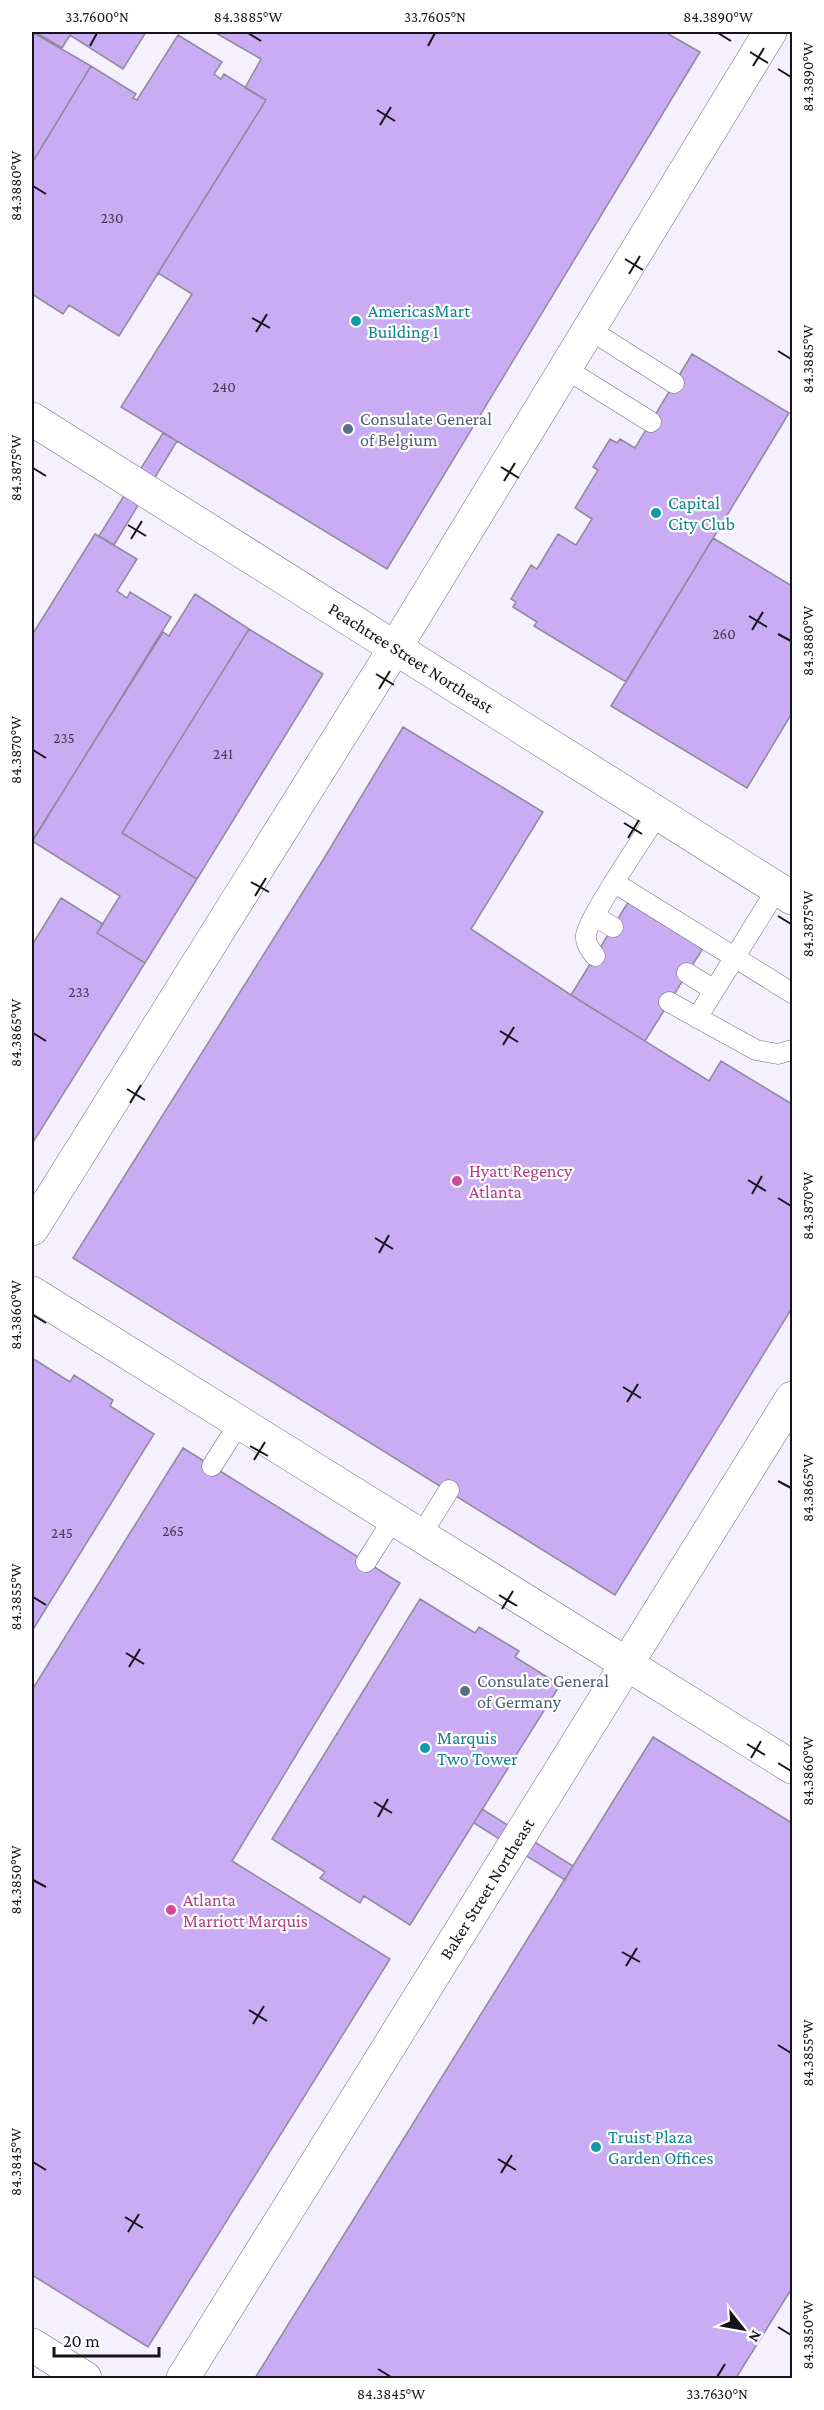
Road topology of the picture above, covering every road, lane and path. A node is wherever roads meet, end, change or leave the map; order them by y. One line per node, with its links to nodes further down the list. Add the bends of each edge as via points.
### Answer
1 (774, 36): 2 (street)
2 (590, 330): 3 (street); 4 (lane)
3 (566, 369): 6 (lane); 7 (street)
4 (674, 383)
5 (32, 419): 7 (street, Peachtree Street Northeast)
6 (651, 422)
7 (395, 648): 8 (street, Peachtree Street Northeast); 21 (street)
8 (658, 814): 9 (lane); 10 (street, Peachtree Street Northeast)
9 (615, 883): 11 (lane); 14 (lane)
10 (785, 894): 14 (lane)
11 (594, 916): 12 (lane); 13 (lane, via 586,934 587,946)
12 (613, 927)
13 (595, 956)
14 (734, 957): 16 (lane); 17 (lane)
15 (687, 974): 16 (lane)
16 (714, 990): 19 (lane)
17 (792, 993)
18 (669, 1002): 19 (lane)
19 (697, 1018): 20 (lane, via 756,1050 778,1054)
20 (792, 1050)
21 (32, 1230)
22 (32, 1293): 24 (street)
23 (792, 1398): 29 (street, Baker Street Northeast)
24 (240, 1422): 25 (lane); 27 (street)
25 (212, 1466)
26 (449, 1490): 27 (lane)
27 (408, 1526): 28 (lane); 29 (street)
28 (366, 1562)
29 (628, 1664): 30 (street); 33 (street, Baker Street Northeast)
30 (792, 1767)
31 (32, 2345): 32 (street)
32 (85, 2379)
33 (183, 2379)

